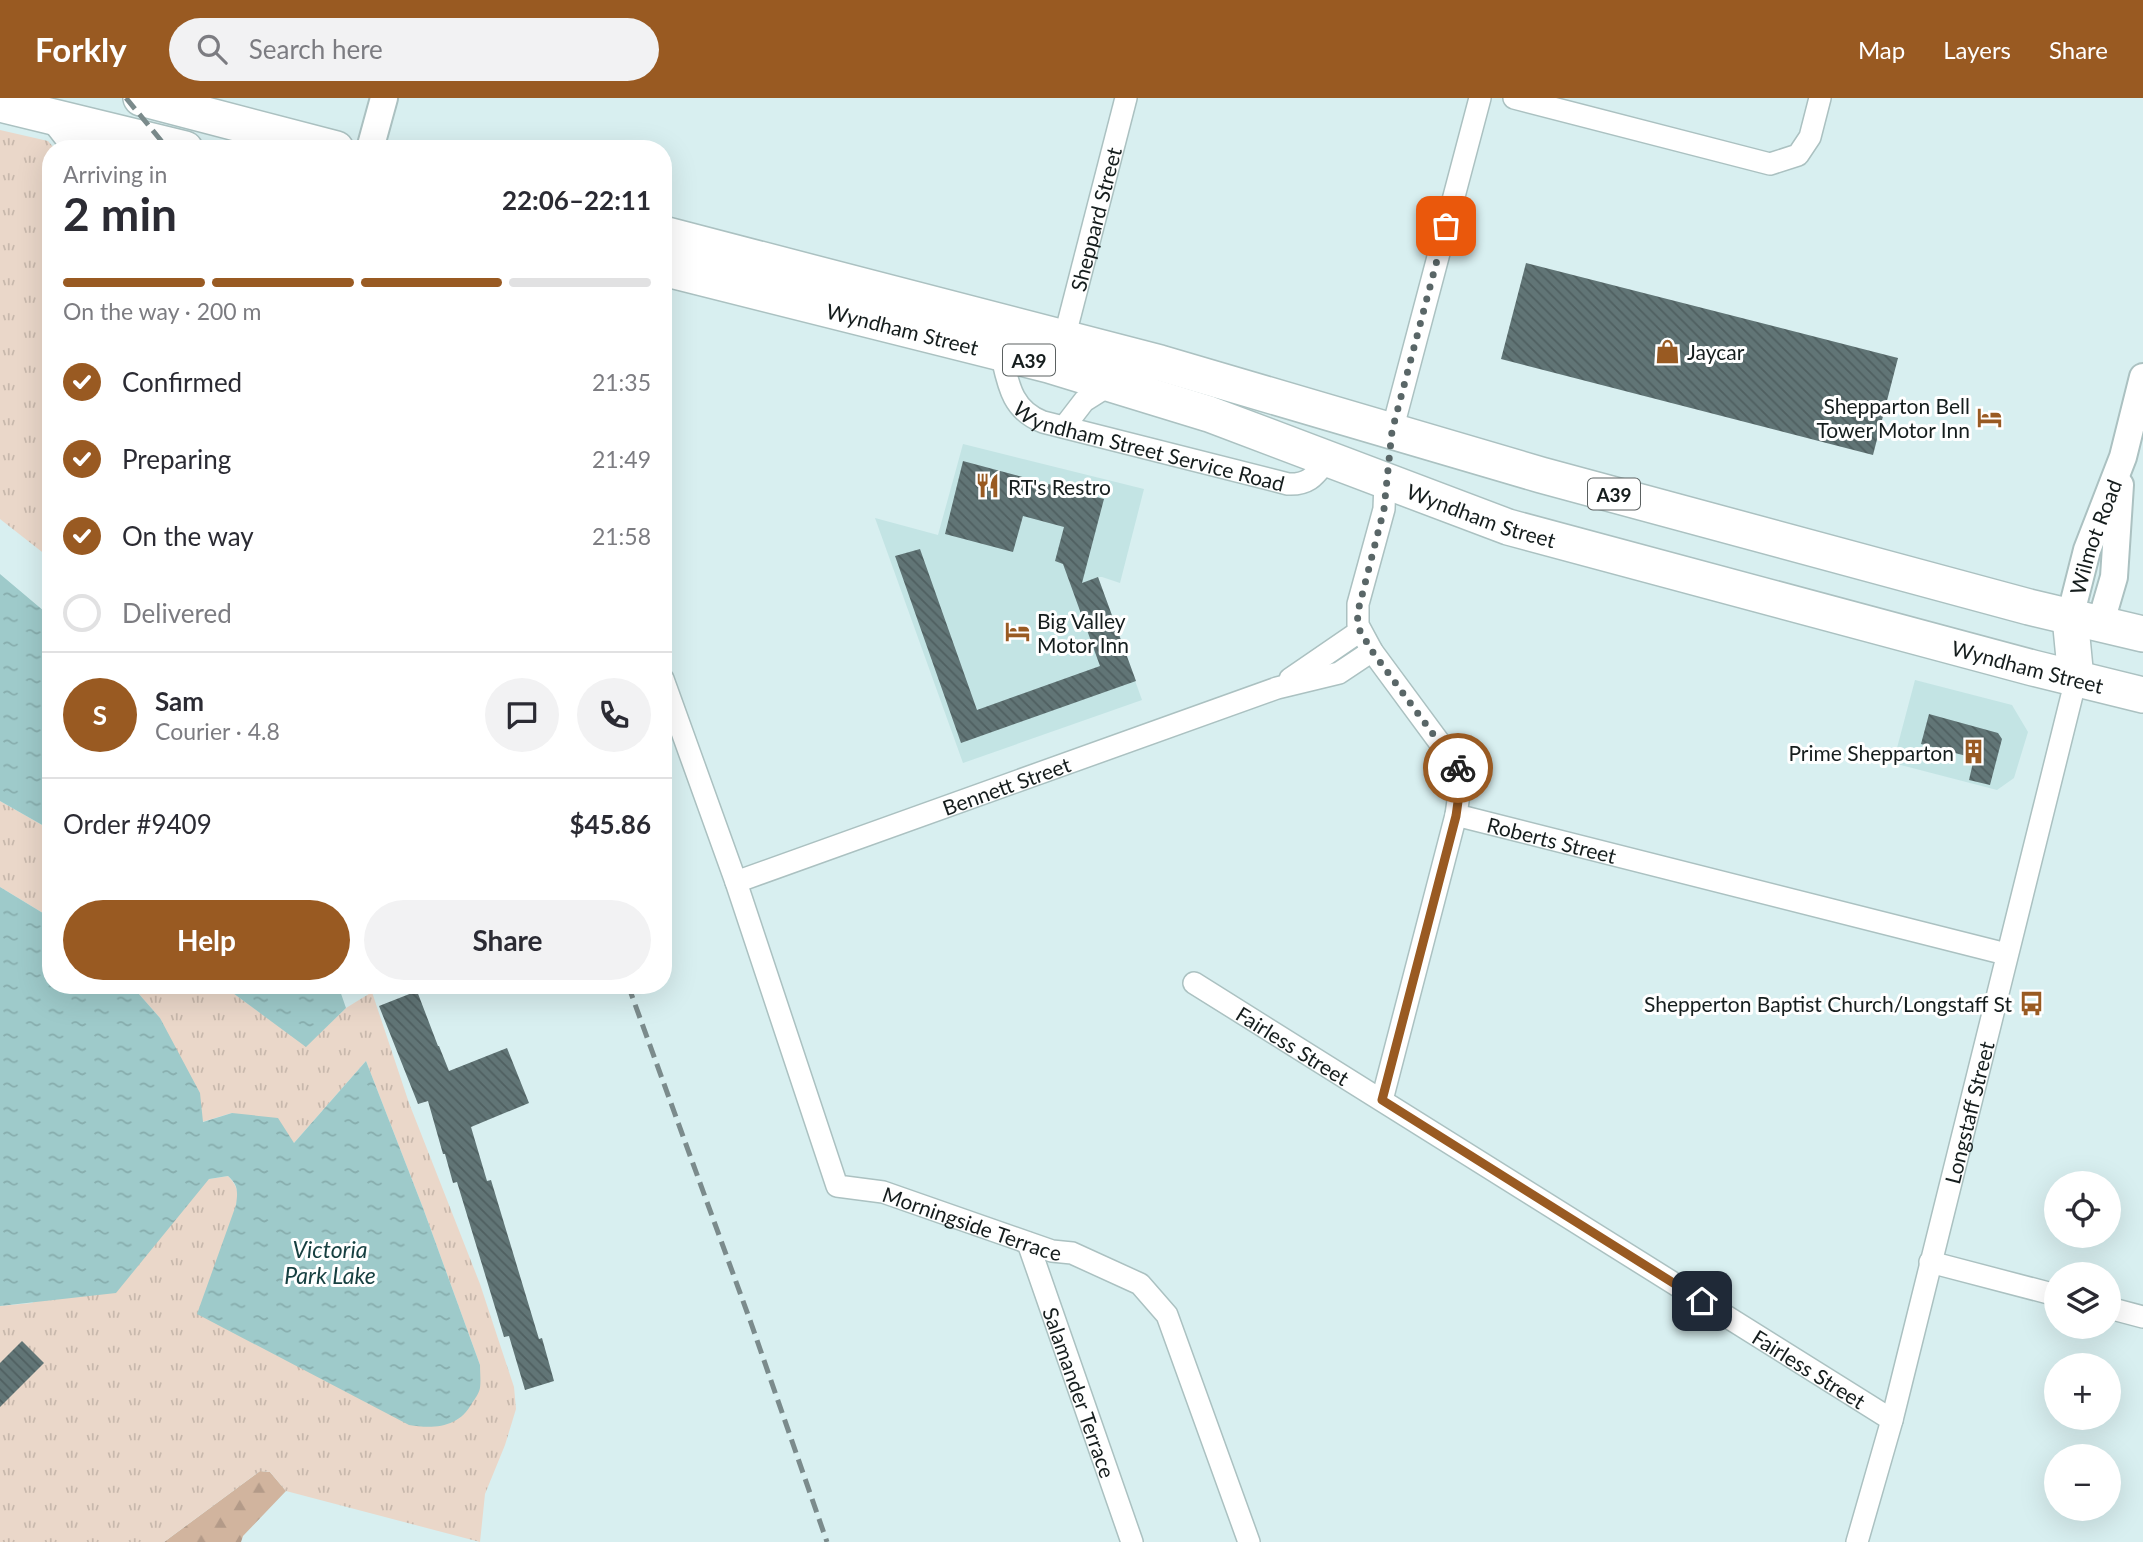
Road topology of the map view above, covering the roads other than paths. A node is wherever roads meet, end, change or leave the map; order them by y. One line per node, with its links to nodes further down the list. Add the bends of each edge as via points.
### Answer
1 (141, 98): 11 (highway)
2 (384, 98): 12 (street)
3 (1126, 98): 15 (street, Sheppard Street)
4 (1480, 98): 20 (street)
5 (1514, 98): 6 (street, via 1770,164 1798,155 1810,137)
6 (1820, 98)
7 (0, 104): 8 (highway)
8 (51, 108): 9 (street); 10 (highway)
9 (69, 140)
10 (147, 140)
11 (302, 140)
12 (372, 140)
13 (672, 236): 15 (highway, Wyndham Street / A39)
14 (672, 270): 16 (highway, Wyndham Street / A39)
15 (1064, 339): 20 (highway, Wyndham Street / A39)
16 (1002, 353): 18 (highway, Wyndham Street / A39); 19 (street, Wyndham Street Service Road, via 1009,387 1022,410 1031,418)
17 (2143, 377): 23 (street, Wilmot Road, via 2123,457 2114,577)
18 (1111, 384): 19 (street, via 1084,401); 21 (highway, Wyndham Street / A39)
19 (1065, 427): 21 (street, Wyndham Street Service Road, via 1287,484 1311,480)
20 (1392, 431): 22 (highway); 23 (highway, Wyndham Street / A39)
21 (1329, 458): 22 (highway, Wyndham Street / A39)
22 (1385, 482): 24 (street, via 1384,509 1358,604); 27 (highway, Wyndham Street / A39, via 1508,527)
23 (2085, 621): 25 (highway, Wyndham Street / A39); 27 (highway)
24 (1360, 631): 26 (street); 28 (street, Bennett Street)
25 (2143, 635)
26 (1372, 651): 28 (street, Bennett Street, via 1339,673); 31 (street, via 1462,773)
27 (2076, 679): 29 (highway, Wyndham Street / A39); 33 (street, Longstaff Street)
28 (1277, 688): 32 (street, Bennett Street)
29 (2143, 695)
30 (672, 704): 32 (street)
31 (1456, 816): 33 (street, Roberts Street); 35 (street)
32 (736, 882): 36 (street, Morningside Terrace, via 837,1186 883,1192)
33 (2006, 954): 37 (street, Longstaff Street)
34 (1194, 983): 35 (street, Fairless Street)
35 (1382, 1100): 41 (street, Fairless Street)
36 (1028, 1243): 43 (street, Salamander Terrace); 44 (street, Morningside Terrace, via 1072,1253 1140,1284 1167,1315)
37 (1930, 1262): 38 (street); 41 (street, Longstaff Street)
38 (2044, 1292)
39 (2121, 1311): 40 (street)
40 (2143, 1317)
41 (1892, 1420): 42 (street, Longstaff Street)
42 (1860, 1540)
43 (1132, 1542)
44 (1249, 1542)

